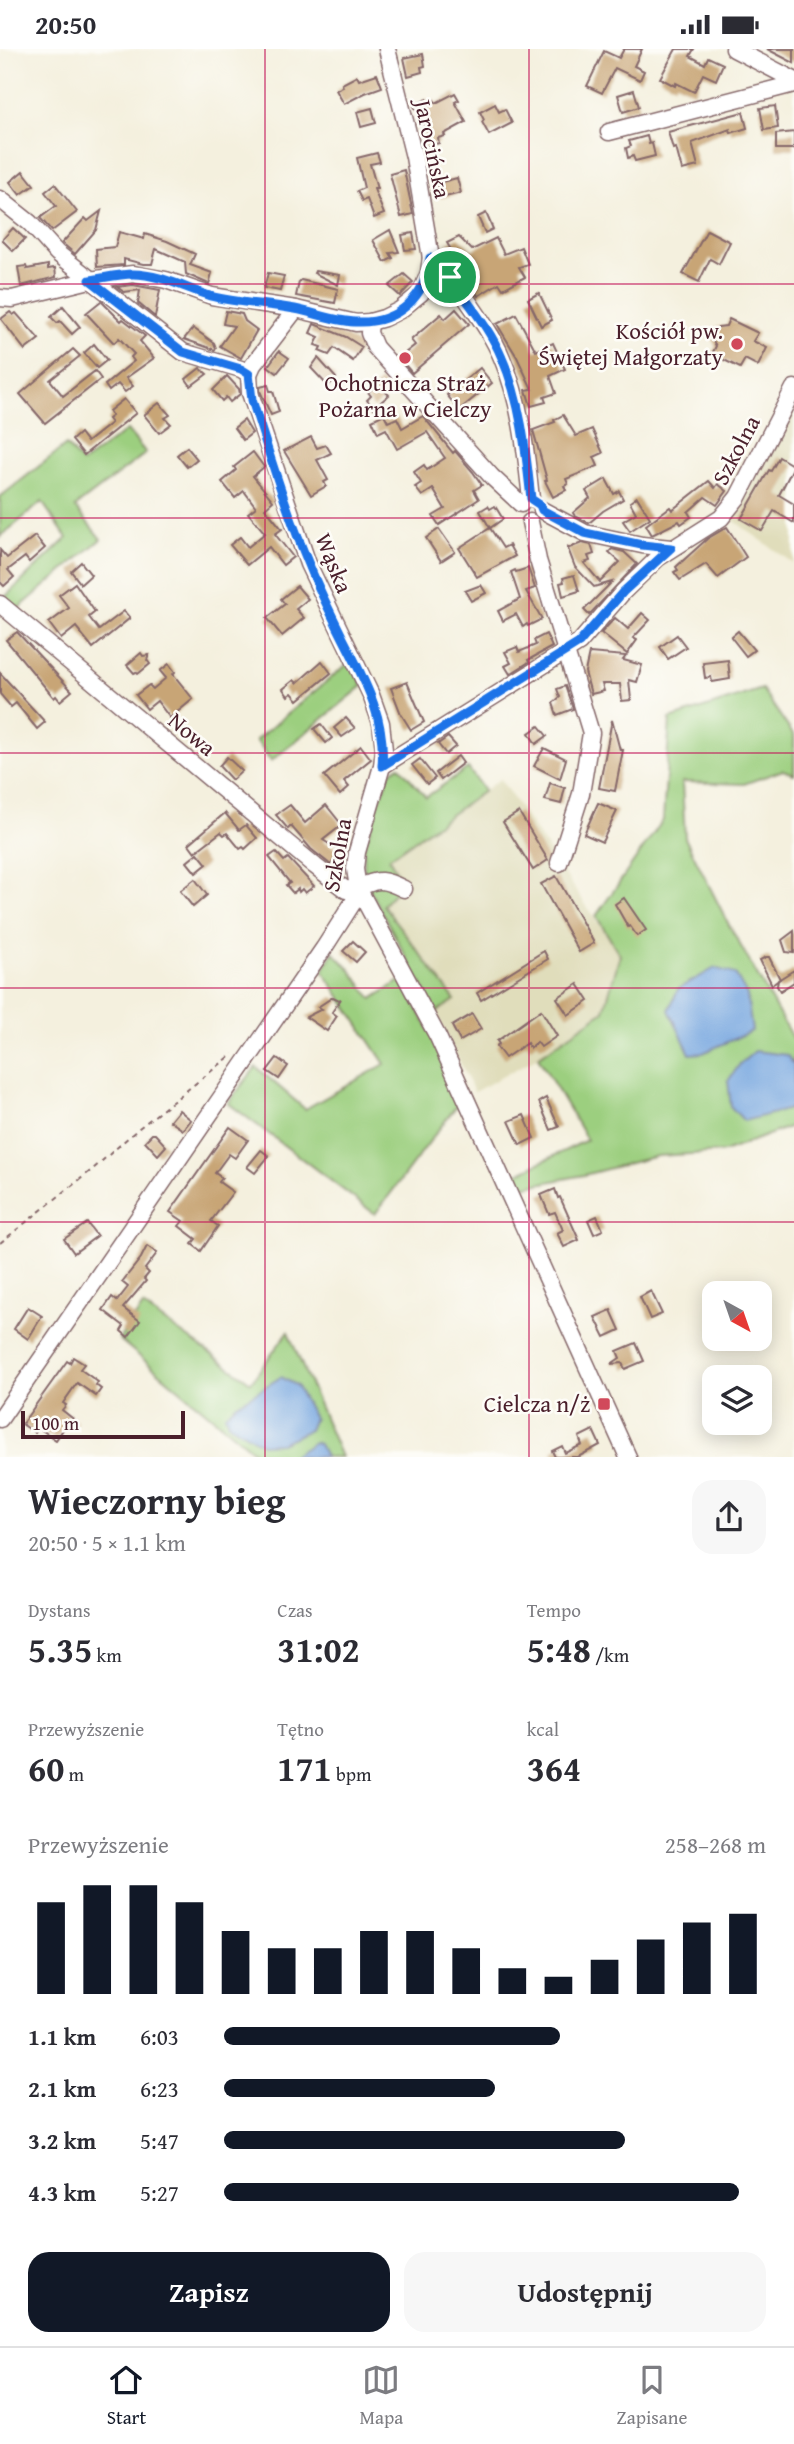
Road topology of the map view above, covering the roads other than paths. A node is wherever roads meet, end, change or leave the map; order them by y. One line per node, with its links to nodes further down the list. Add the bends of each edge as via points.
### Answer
1 (387, 49): 6 (street, Jarocińska, via 414,156)
2 (734, 49): 3 (street)
3 (794, 82): 4 (street)
4 (609, 132)
5 (0, 199): 7 (street)
6 (430, 258): 10 (street, Jarocińska, via 421,293 400,310); 13 (street, via 465,297 502,358 513,388)
7 (90, 280): 8 (street); 9 (street, via 134,274 212,296); 11 (street, via 183,352)
8 (0, 298)
9 (296, 309): 10 (street); 11 (street)
10 (370, 322): 14 (street, via 375,347)
11 (249, 374): 19 (street, Wąska, via 252,400 308,564 377,709 383,736)
12 (794, 388): 16 (street, Szkolna, via 730,509)
13 (528, 473): 14 (street, via 516,486); 15 (street)
14 (502, 487): 15 (street)
15 (532, 504): 16 (street, via 585,533); 18 (street, via 519,513 530,522)
16 (671, 548): 18 (street, Szkolna)
17 (0, 604): 21 (street, Nowa, via 314,866 346,890)
18 (567, 650): 19 (street, Szkolna); 20 (street, via 591,733 581,794)
19 (382, 766): 21 (street, Szkolna, via 357,852)
20 (559, 863)
21 (359, 888): 22 (street, via 373,880); 23 (street, Szkolna, via 274,1022); 24 (street, via 438,1037)
22 (404, 889)
23 (0, 1419)
24 (628, 1457)

